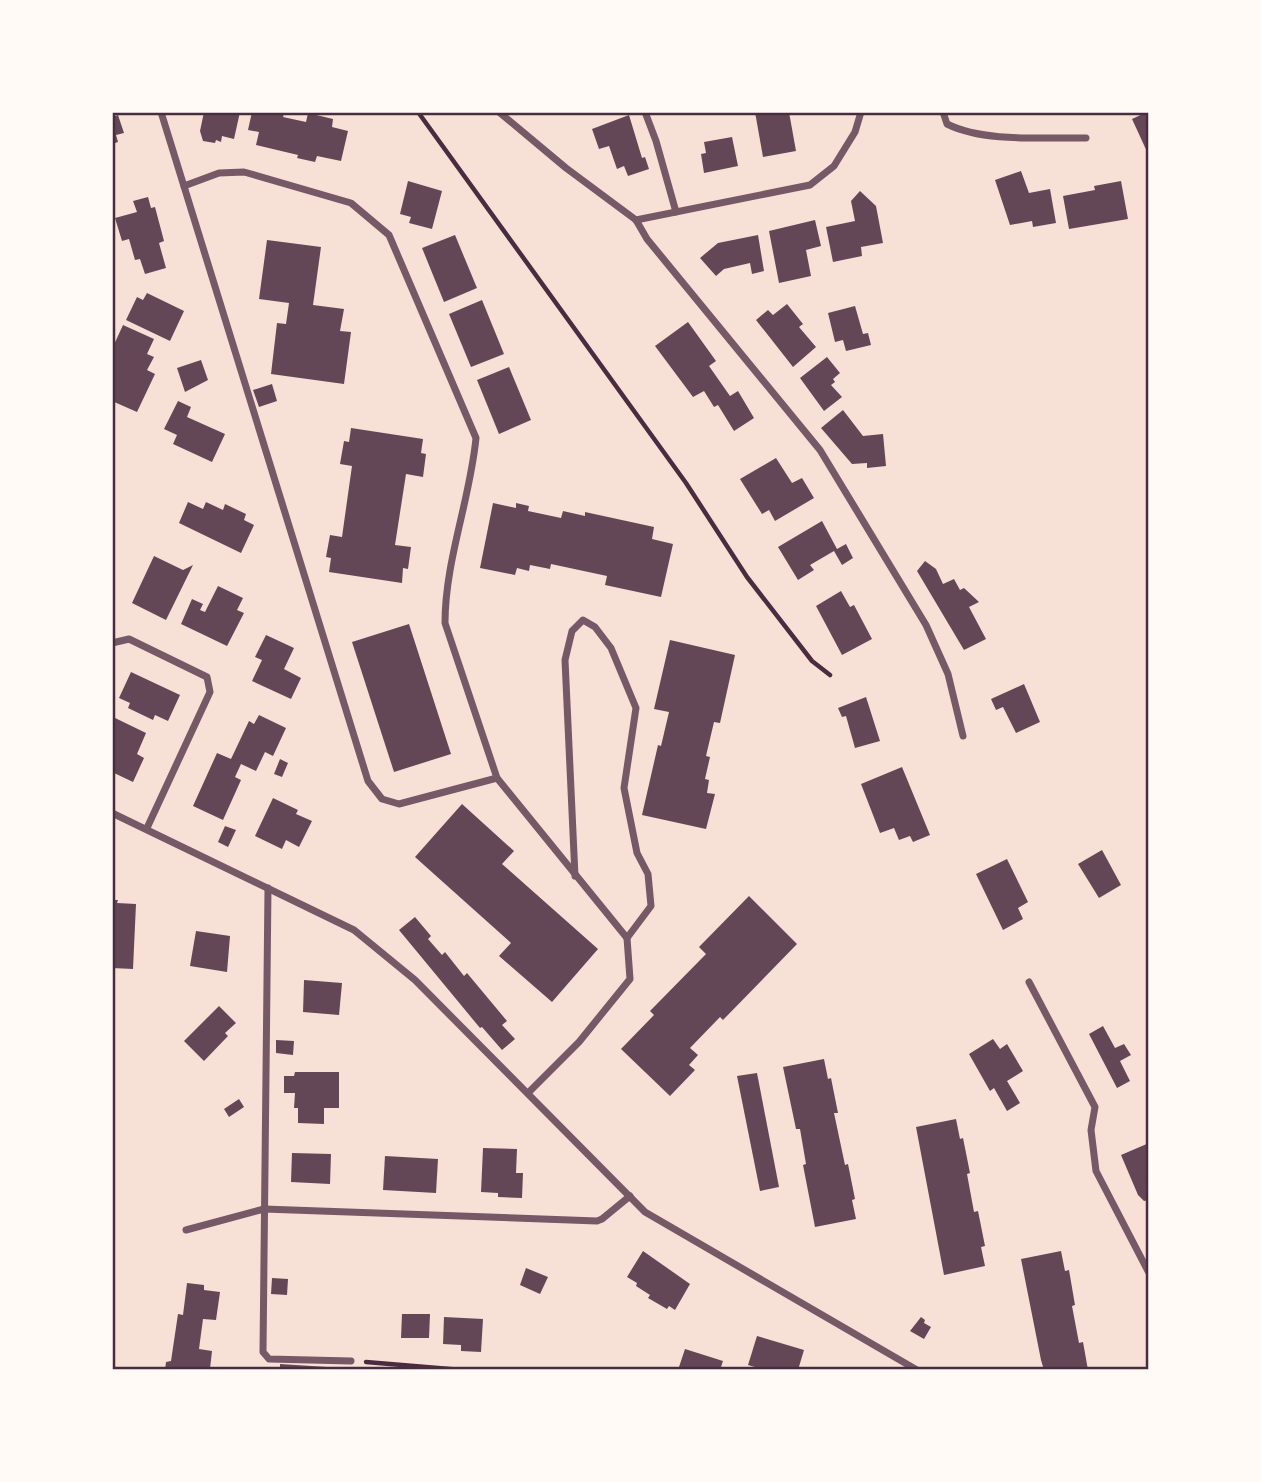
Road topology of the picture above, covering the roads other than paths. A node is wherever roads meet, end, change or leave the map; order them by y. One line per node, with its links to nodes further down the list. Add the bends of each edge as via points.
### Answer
1 (160, 112): 7 (street)
2 (499, 112): 9 (street)
3 (645, 112): 8 (street)
4 (861, 112): 8 (street, via 855,132 834,166 810,185)
5 (943, 112): 6 (street, via 947,124 962,132)
6 (1086, 138)
7 (184, 187): 12 (street, via 368,781 382,799 399,804); 12 (street, via 219,173 244,172 351,203 389,235 476,438 445,598 445,623)
8 (676, 212): 9 (street)
9 (636, 220): 11 (street, via 820,450 926,625 948,674)
10 (112, 643): 14 (street, via 129,639 207,677 210,692)
11 (963, 736)
12 (497, 778): 15 (street)
13 (112, 813): 14 (street)
14 (147, 828): 16 (street)
15 (575, 877): 17 (street); 17 (street, via 565,660 572,631 583,620 595,626 611,648 636,708 624,788 636,853 648,874 650,906)
16 (268, 888): 19 (street, via 355,930 415,980); 21 (street)
17 (626, 938): 19 (street, via 629,979 579,1042)
18 (1029, 982): 23 (street, via 1095,1107 1091,1130 1096,1171)
19 (527, 1093): 20 (street)
20 (630, 1196): 21 (street, via 597,1221); 25 (street, via 645,1212)
21 (264, 1209): 22 (street); 24 (street, via 263,1352 269,1359)
22 (186, 1230)
23 (1149, 1273)
24 (351, 1361)
25 (917, 1370)

